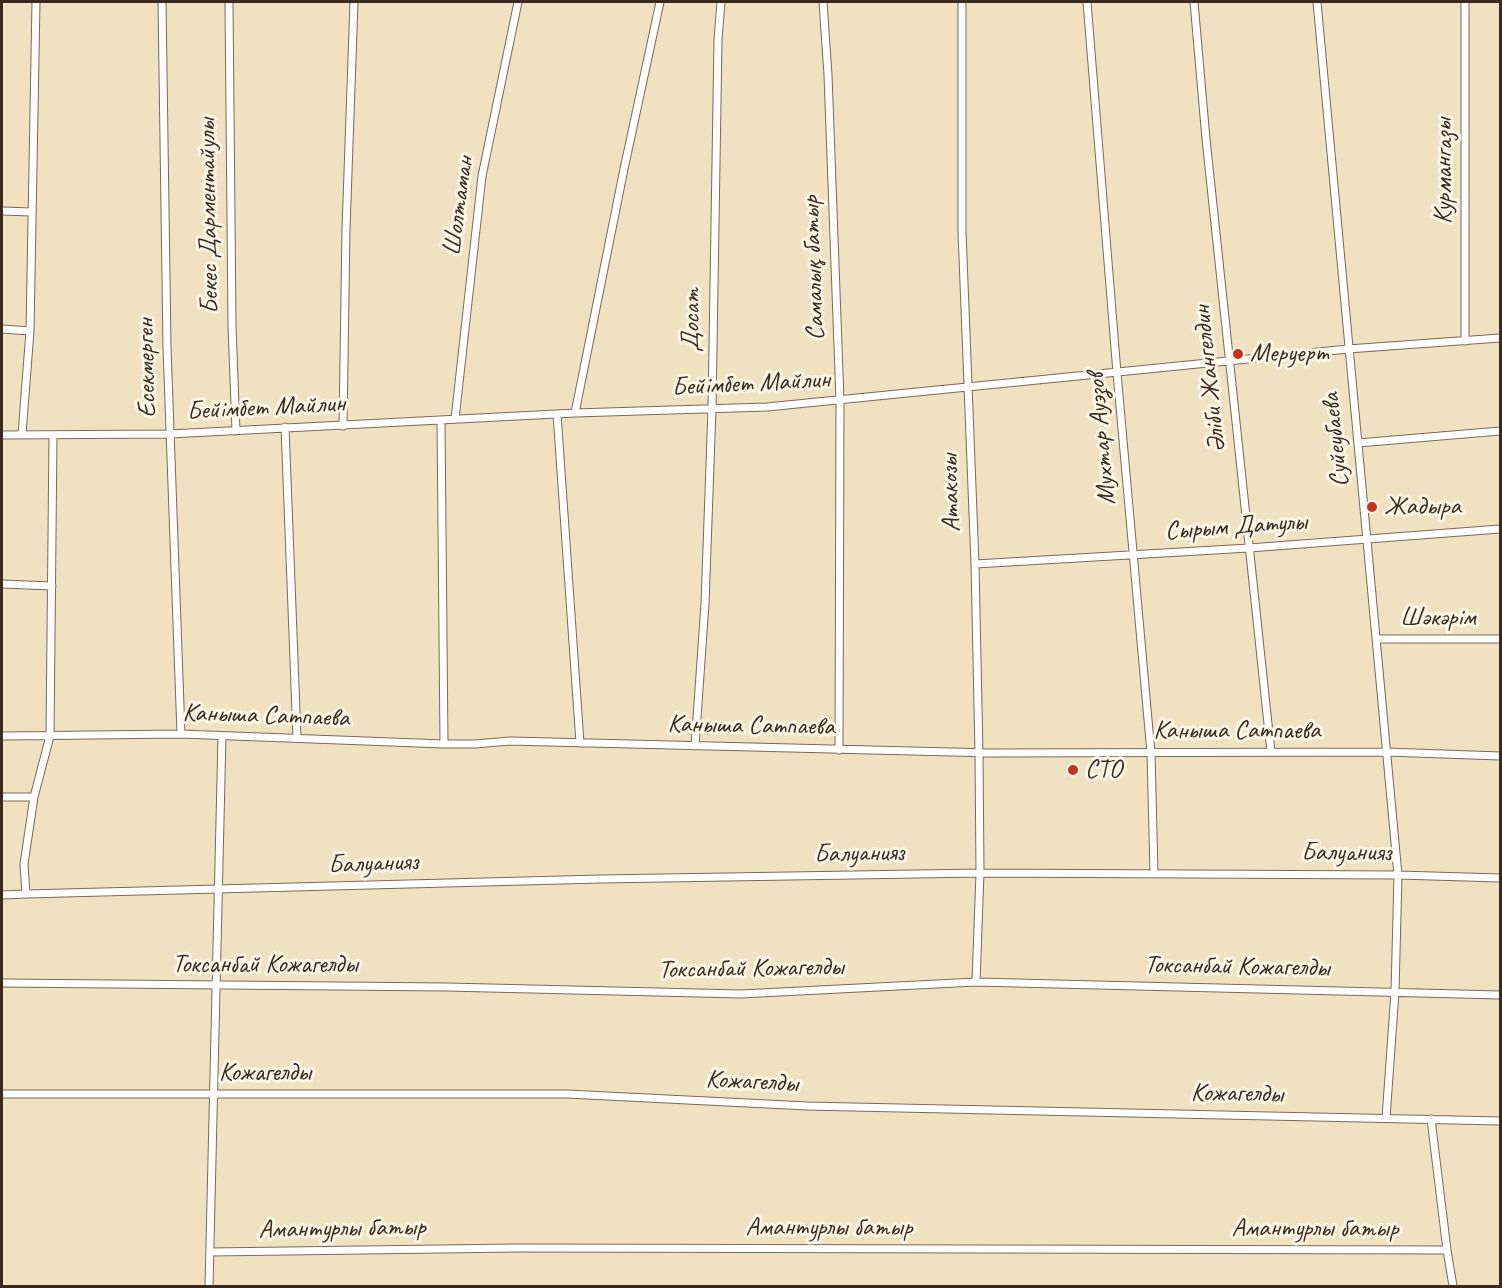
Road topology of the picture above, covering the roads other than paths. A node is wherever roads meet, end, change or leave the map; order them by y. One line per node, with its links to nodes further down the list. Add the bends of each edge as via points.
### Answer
1 (36, 2): 15 (street)
2 (162, 2): 35 (street, Eсекмерген)
3 (229, 2): 32 (street, Бекес Дарментайулы)
4 (354, 2): 30 (street)
5 (518, 2): 28 (street, Шолтаман, via 482,176)
6 (660, 2): 26 (street)
7 (721, 2): 25 (street, Досат)
8 (823, 2): 24 (street, Самалық батыр)
9 (962, 2): 23 (street, Атакозы, via 962,231)
10 (1087, 2): 22 (street, Мухтар Ауэзов)
11 (1194, 2): 21 (street, Әліби Жангелдин)
12 (1317, 2): 20 (street, Суйеубаева)
13 (1465, 2): 19 (street, Курмангазы)
14 (2, 211): 15 (street)
15 (31, 212): 17 (street)
16 (2, 329): 17 (street)
17 (30, 331): 34 (street)
18 (1500, 338): 19 (street, Бейімбет Майлин)
19 (1465, 341): 20 (street, Бейімбет Майлин)
20 (1348, 349): 21 (street, Бейімбет Майлин); 38 (street, Суйеубаева)
21 (1230, 362): 22 (street, Бейімбет Майлин); 41 (street, Әліби Жангелдин)
22 (1117, 373): 23 (street, Бейімбет Майлин); 42 (street, Мухтар Ауэзов)
23 (969, 387): 24 (street, Бейімбет Майлин); 43 (street, Атакозы)
24 (840, 400): 25 (street, Бейімбет Майлин); 56 (street, Самалық батыр)
25 (712, 409): 26 (street, Бейімбет Майлин); 55 (street, Досат)
26 (575, 413): 27 (street, Бейімбет Майлин)
27 (557, 414): 28 (street, Бейімбет Майлин); 53 (street)
28 (455, 419): 29 (street, Бейімбет Майлин)
29 (441, 420): 30 (street, Бейімбет Майлин); 54 (street)
30 (343, 426): 31 (street, Бейімбет Майлин)
31 (285, 427): 32 (street, Бейімбет Майлин); 52 (street)
32 (236, 431): 35 (street, Бейімбет Майлин)
33 (1500, 431): 38 (street)
34 (22, 434): 36 (street, Бейімбет Майлин); 37 (street, Бейімбет Майлин)
35 (170, 434): 37 (street, Бейімбет Майлин); 48 (street, Eсекмерген)
36 (2, 435)
37 (53, 435): 45 (street)
38 (1358, 443): 40 (street, Суйеубаева)
39 (1500, 529): 40 (street, Сырым Датулы)
40 (1367, 539): 41 (street, Сырым Датулы); 46 (street, Суйеубаева)
41 (1249, 548): 42 (street, Сырым Датулы); 57 (street, Әліби Жангелдин)
42 (1133, 555): 43 (street, Сырым Датулы); 60 (street, Мухтар Ауэзов)
43 (975, 564): 59 (street, Атакозы)
44 (2, 584): 45 (street)
45 (52, 586): 50 (street)
46 (1376, 639): 47 (street, Шәкәрім); 58 (street, Суйеубаева)
47 (1500, 639)
48 (181, 734): 50 (street, Каныша Сатпаева); 51 (street, Каныша Сатпаева)
49 (2, 736): 50 (street, Каныша Сатпаева)
50 (50, 736): 63 (street)
51 (222, 736): 52 (street, Каныша Сатпаева); 68 (street)
52 (297, 738): 54 (street, Каныша Сатпаева)
53 (580, 743): 54 (street, Каныша Сатпаева); 55 (street, Каныша Сатпаева)
54 (444, 744)
55 (695, 746): 56 (street, Каныша Сатпаева)
56 (839, 750): 59 (street, Каныша Сатпаева)
57 (1270, 752): 58 (street, Каныша Сатпаева); 60 (street, Каныша Сатпаева)
58 (1386, 752): 61 (street, Каныша Сатпаева); 66 (street, Суйеубаева)
59 (979, 753): 60 (street, Каныша Сатпаева); 64 (street, Атакозы)
60 (1151, 753): 65 (street, Мухтар Ауэзов)
61 (1500, 756)
62 (2, 797): 63 (street)
63 (34, 797): 69 (street, via 24,864)
64 (980, 873): 65 (street, Балуанияз); 68 (street, Балуанияз); 71 (street, Атакозы)
65 (1154, 874): 66 (street, Балуанияз)
66 (1398, 875): 67 (street, Балуанияз); 74 (street, Суйеубаева)
67 (1500, 878)
68 (219, 890): 69 (street, Балуанияз); 73 (street)
69 (26, 894): 70 (street)
70 (2, 895)
71 (976, 982): 73 (street, Токсанбай Кожагелды, via 741,994); 74 (street, Токсанбай Кожагелды)
72 (2, 983): 73 (street, Токсанбай Кожагелды)
73 (215, 985): 76 (street)
74 (1395, 992): 75 (street, Токсанбай Кожагелды); 78 (street, Суйеубаева)
75 (1500, 995)
76 (214, 1094): 77 (street, Кожагелды); 78 (street, Кожагелды, via 567,1094 807,1106); 82 (street)
77 (2, 1095)
78 (1386, 1118): 79 (street, Кожагелды)
79 (1431, 1119): 80 (street, Кожагелды); 81 (street)
80 (1500, 1121)
81 (1447, 1250): 82 (street, Амантурлы батыр, via 517,1248); 84 (street)
82 (210, 1252): 83 (street)
83 (209, 1287)
84 (1453, 1287)

